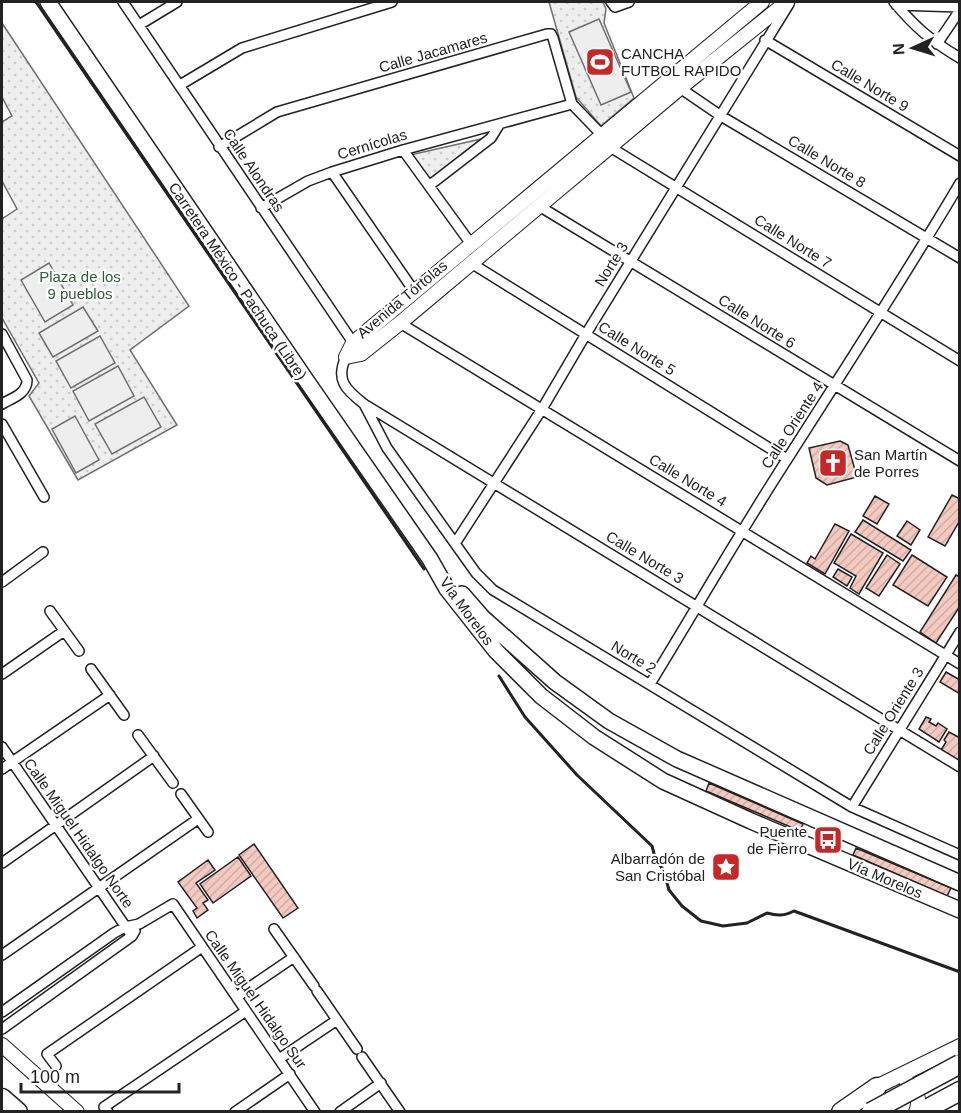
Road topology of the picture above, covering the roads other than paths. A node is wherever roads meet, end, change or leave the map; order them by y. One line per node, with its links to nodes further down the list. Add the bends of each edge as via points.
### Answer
1 (48, 2): 56 (main road, Carretera México - Pachuca (Libre))
2 (123, 2): 11 (street, Calle Alondras)
3 (177, 2): 11 (street)
4 (392, 2): 15 (street, via 242,48)
5 (611, 2): 6 (street, via 615,7)
6 (629, 2)
7 (762, 2): 20 (street, Avenida Tórtolas)
8 (789, 2): 12 (street, Norte 3); 16 (street, Avenida Tórtolas)
9 (895, 3): 10 (street); 13 (street, via 914,26)
10 (960, 9): 13 (street)
11 (140, 25): 15 (street, Calle Alondras)
12 (765, 40): 18 (street, Norte 3); 24 (street, Calle Norte 9)
13 (937, 44): 14 (street)
14 (960, 58)
15 (180, 85): 21 (street, Calle Alondras)
16 (680, 88): 18 (street, Calle Norte 8); 22 (street, Avenida Tórtolas)
17 (572, 104): 19 (street, Cernícolas); 20 (street, Calle Jacamares); 21 (street, Calle Jacamares, via 553,38 548,34 277,112)
18 (721, 116): 28 (street, Norte 3); 31 (street, Calle Norte 8)
19 (499, 125): 23 (street, Cernícolas); 27 (street, via 491,138)
20 (601, 134): 32 (street, Avenida Tórtolas)
21 (219, 147): 30 (street, Calle Alondras)
22 (610, 147): 28 (street, Calle Norte 7); 29 (street, Avenida Tórtolas)
23 (403, 150): 25 (street, Cernícolas); 27 (street)
24 (960, 156)
25 (332, 172): 30 (street, Cernícolas); 36 (street)
26 (960, 183): 31 (street, Calle Oriente 4)
27 (430, 185): 32 (street)
28 (677, 187): 34 (street, Norte 3); 37 (street, Calle Norte 7)
29 (539, 206): 34 (street, Calle Norte 6); 35 (street, Avenida Tórtolas)
30 (261, 208): 41 (street, Calle Alondras)
31 (927, 238): 33 (street, Calle Norte 8); 37 (street, Calle Oriente 4)
32 (471, 244): 36 (street, Avenida Tórtolas)
33 (960, 258)
34 (631, 261): 40 (street, Norte 3); 44 (street, Calle Norte 6)
35 (471, 263): 38 (street, Avenida Tórtolas); 40 (street, Calle Norte 5)
36 (414, 291): 41 (street, Avenida Tórtolas)
37 (880, 313): 43 (street, Calle Norte 7); 44 (street, Calle Oriente 4)
38 (400, 323): 41 (street, Avenida Tórtolas); 47 (street, Calle Norte 4)
39 (2, 334): 45 (street, via 27,380 25,391)
40 (586, 334): 47 (street, Norte 3); 49 (street, Calle Norte 5)
41 (357, 348): 42 (street, Avenida Tórtolas)
42 (346, 357): 46 (street, Calle Norte 3, via 340,373 344,385)
43 (960, 361)
44 (835, 386): 49 (street, Calle Oriente 4); 50 (street, Calle Norte 6)
45 (2, 404)
46 (364, 404): 51 (street, Calle Norte 3); 54 (street, Norte 2, via 387,448)
47 (542, 409): 51 (street, Norte 3); 53 (street, Calle Norte 4)
48 (2, 424): 52 (street)
49 (787, 459): 53 (street, Calle Oriente 4)
50 (960, 461)
51 (494, 484): 54 (street, Norte 3); 58 (street, Calle Norte 3)
52 (44, 496)
53 (743, 531): 58 (street, Calle Oriente 4); 63 (street, Calle Norte 4)
54 (456, 542): 67 (street, Norte 2, via 476,573 493,590)
55 (43, 552): 57 (street)
56 (430, 559): 85 (main road, Vía Morelos, via 482,617 555,682 609,721 677,759); 87 (main road, Vía Morelos, via 447,589 496,651 541,696 594,737 663,781)
57 (2, 582)
58 (698, 606): 67 (street, Calle Oriente 4); 70 (street, Calle Norte 3)
59 (50, 610): 60 (street)
60 (64, 631): 62 (street); 66 (street)
61 (960, 632): 63 (street, Calle Oriente 3)
62 (79, 651)
63 (945, 655): 64 (street, Calle Norte 4); 70 (street, Calle Oriente 3)
64 (960, 664)
65 (92, 669): 68 (street)
66 (2, 674)
67 (650, 684): 79 (street, Norte 2)
68 (110, 694): 69 (street); 74 (street)
69 (124, 715)
70 (899, 730): 75 (street, Calle Norte 3); 79 (street, Calle Oriente 3)
71 (138, 735): 73 (street)
72 (2, 747): 74 (street, Calle Miguel Hidalgo Norte)
73 (154, 756): 77 (street); 81 (street)
74 (12, 762): 76 (street); 81 (street, Calle Miguel Hidalgo Norte)
75 (960, 767)
76 (2, 769)
77 (173, 783)
78 (181, 794): 80 (street)
79 (852, 807): 83 (street, Norte 2)
80 (198, 819): 82 (street); 86 (street)
81 (56, 826): 84 (street); 86 (street, Calle Miguel Hidalgo Norte)
82 (208, 832)
83 (960, 855)
84 (2, 863)
85 (960, 884)
86 (99, 888): 89 (street, Calle Miguel Hidalgo Norte); 93 (street)
87 (960, 910)
88 (139, 924): 89 (street); 91 (street); 92 (street, Calle Miguel Hidalgo Sur, via 173,904)
89 (125, 927): 91 (street, Calle Miguel Hidalgo Norte); 96 (street)
90 (274, 929): 94 (street)
91 (132, 936): 97 (street)
92 (202, 948): 95 (street, Calle Miguel Hidalgo Sur); 106 (street, via 47,1054)
93 (2, 956)
94 (294, 957): 95 (street); 100 (street)
95 (237, 998): 98 (street, Calle Miguel Hidalgo Sur)
96 (20, 1000): 97 (street); 99 (street)
97 (27, 1010): 101 (street)
98 (246, 1011): 104 (street, Calle Miguel Hidalgo Sur); 114 (street, via 104,1107)
99 (2, 1012)
100 (337, 1020): 104 (street); 108 (street)
101 (2, 1029)
102 (2, 1045): 113 (street)
103 (960, 1046): 109 (street)
104 (279, 1059): 107 (street, Calle Miguel Hidalgo Sur)
105 (960, 1064): 121 (highway, bridge)
106 (56, 1066)
107 (290, 1074): 115 (street); 116 (street, Calle Miguel Hidalgo Sur)
108 (381, 1083): 117 (street); 118 (street)
109 (884, 1083): 119 (street); 120 (highway); 122 (street, via 904,1081 915,1089 919,1103)
110 (960, 1091): 123 (highway)
111 (2, 1098): 112 (highway)
112 (18, 1112)
113 (77, 1112)
114 (108, 1112)
115 (235, 1112)
116 (315, 1112)
117 (340, 1112)
118 (400, 1112)
119 (828, 1112)
120 (841, 1112)
121 (872, 1112)
122 (916, 1112)
123 (921, 1112)

